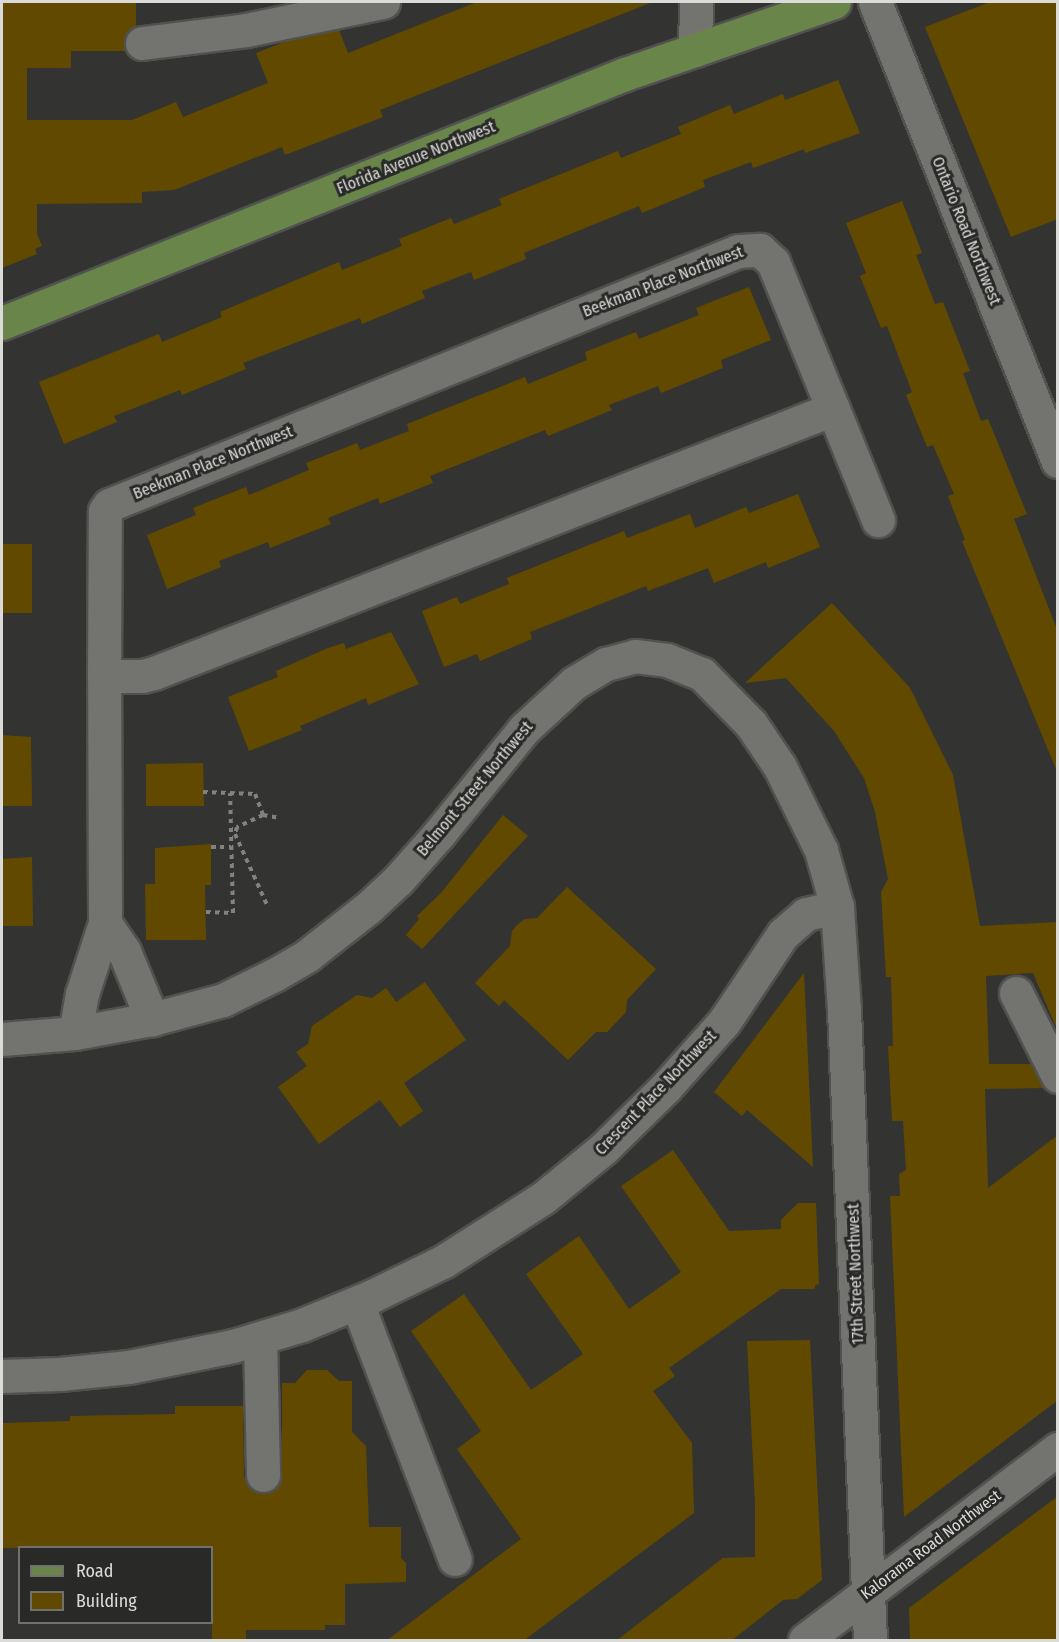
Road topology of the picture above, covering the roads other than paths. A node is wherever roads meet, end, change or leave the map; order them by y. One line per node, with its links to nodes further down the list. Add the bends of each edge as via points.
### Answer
1 (383, 2): 5 (street, via 246,30)
2 (696, 2): 6 (street)
3 (834, 2): 6 (main road, Florida Avenue Northwest)
4 (875, 2): 9 (street, Ontario Road Northwest)
5 (142, 42)
6 (695, 50): 7 (main road, Florida Avenue Northwest)
7 (2, 323)
8 (833, 409): 10 (street); 11 (street, via 154,673); 11 (street, Beekman Place Northwest, via 773,262 760,250 738,251 109,505 105,511)
9 (1058, 460)
10 (878, 520)
11 (104, 676): 13 (street, Beekman Place Northwest)
12 (837, 907): 15 (street, Belmont Street Northwest, via 826,863 805,813 751,724 702,674 668,660 635,656 593,670 548,705 398,880 308,955 222,1000); 19 (street, Crescent Place Northwest, via 806,914 783,934 724,1022 696,1055 636,1118 574,1174 478,1241); 25 (street, 17th Street Northwest)
13 (105, 923): 15 (street, via 124,951); 16 (street, Beekman Place Northwest, via 85,984)
14 (1016, 993): 18 (street)
15 (153, 1019): 16 (street, Belmont Street Northwest)
16 (75, 1032): 17 (street, Belmont Street Northwest)
17 (2, 1039)
18 (1058, 1076)
19 (357, 1303): 20 (street, Crescent Place Northwest); 24 (street)
20 (260, 1339): 21 (street, Crescent Place Northwest, via 129,1366); 23 (street)
21 (2, 1376)
22 (1058, 1449): 25 (street, Kalorama Road Northwest)
23 (263, 1475)
24 (455, 1559)
25 (868, 1593): 26 (street, Kalorama Road Northwest); 27 (street, 17th Street Northwest)
26 (805, 1641)
27 (870, 1641)

